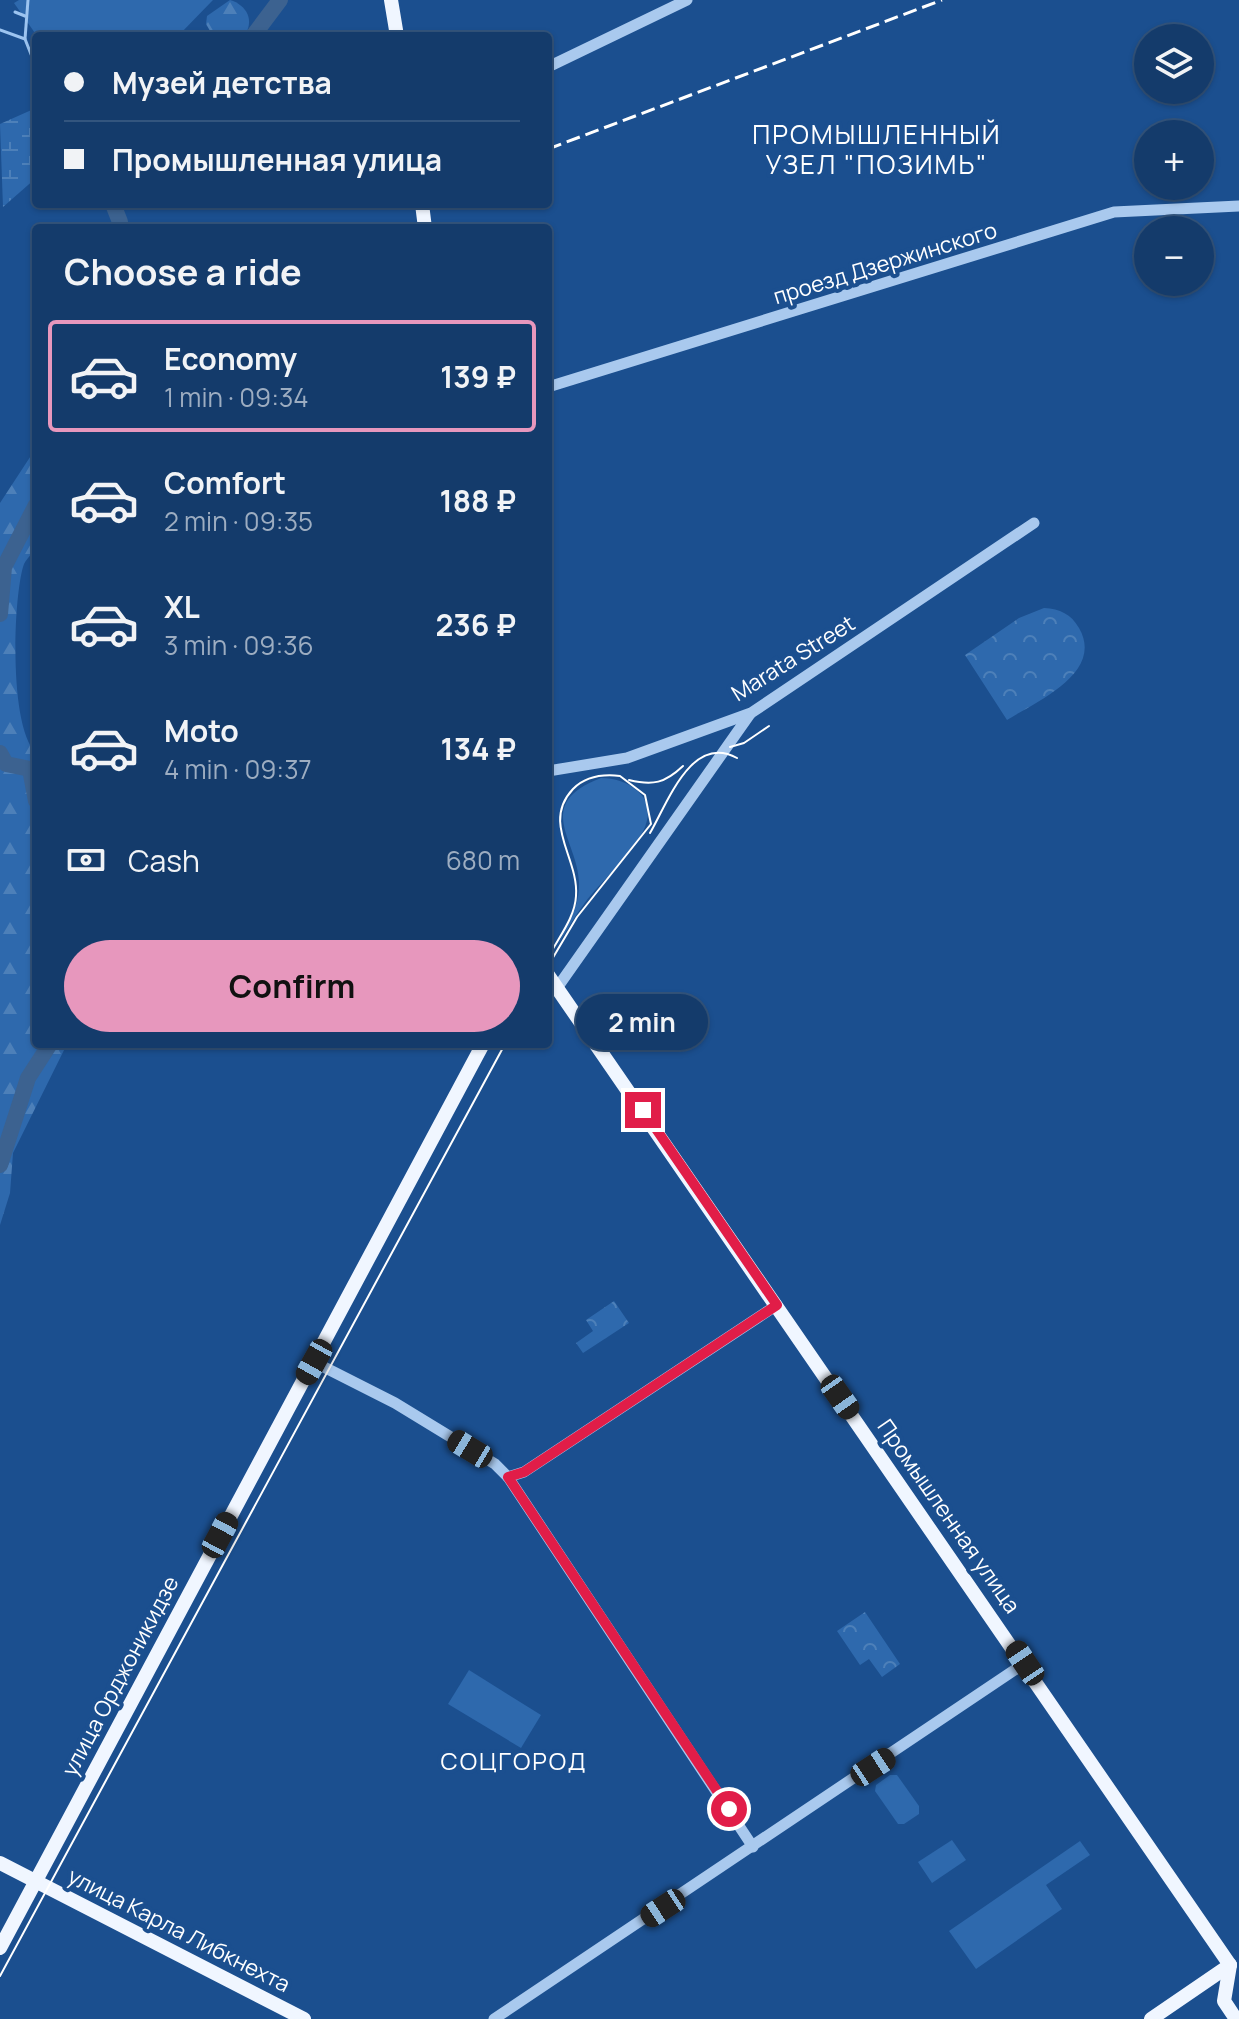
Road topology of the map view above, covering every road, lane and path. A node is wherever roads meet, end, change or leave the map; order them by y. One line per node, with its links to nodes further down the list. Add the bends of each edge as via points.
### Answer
1 (391, 0): 3 (main road)
2 (687, 0): 4 (street)
3 (396, 32)
4 (552, 65)
5 (1239, 206): 6 (street, проезд Дзержинского, via 1114,212)
6 (552, 386)
7 (1034, 523): 8 (street, Marata Street)
8 (751, 713): 9 (street, Marata Street, via 627,758); 11 (street)
9 (552, 770)
10 (552, 981): 11 (main road, Промышленная улица)
11 (557, 988): 13 (main road, Промышленная улица)
12 (481, 1048): 14 (main road, улица Орджоникидзе)
13 (777, 1305): 15 (street, via 524,1472); 16 (main road, Промышленная улица)
14 (314, 1362): 15 (street, via 395,1403); 19 (main road, улица Орджоникидзе)
15 (508, 1477): 17 (street)
16 (1025, 1663): 17 (street); 21 (main road, Промышленная улица)
17 (753, 1847): 23 (street)
18 (0, 1863): 19 (main road, улица Карла Либкнехта)
19 (35, 1881): 20 (main road, улица Орджоникидзе); 22 (main road, улица Карла Либкнехта)
20 (0, 1948)
21 (1235, 1968): 24 (main road); 25 (main road, via 1224,2001)
22 (304, 2019)
23 (494, 2019)
24 (1151, 2019)
25 (1236, 2019)

